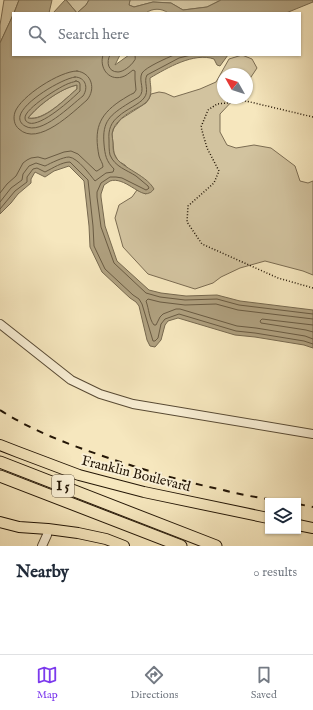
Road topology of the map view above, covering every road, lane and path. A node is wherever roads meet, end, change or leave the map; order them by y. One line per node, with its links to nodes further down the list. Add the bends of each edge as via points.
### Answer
1 (313, 117): 2 (path, via 246,100 217,104 208,110 201,127 207,148 219,171 214,183 188,206 187,222 202,244 278,278)
2 (313, 288)
3 (0, 324): 4 (street, via 71,380 100,394 133,404)
4 (313, 434)
5 (0, 445): 8 (main road, Franklin Boulevard, via 78,475)
6 (0, 462): 16 (highway, I 5)
7 (0, 476): 15 (highway, I 5)
8 (265, 517)
9 (0, 522): 12 (main road, via 19,527)
10 (301, 525): 11 (main road)
11 (313, 528)
12 (48, 529): 13 (street); 14 (main road, via 106,539)
13 (42, 546)
14 (124, 546)
15 (181, 546)
16 (216, 546)

